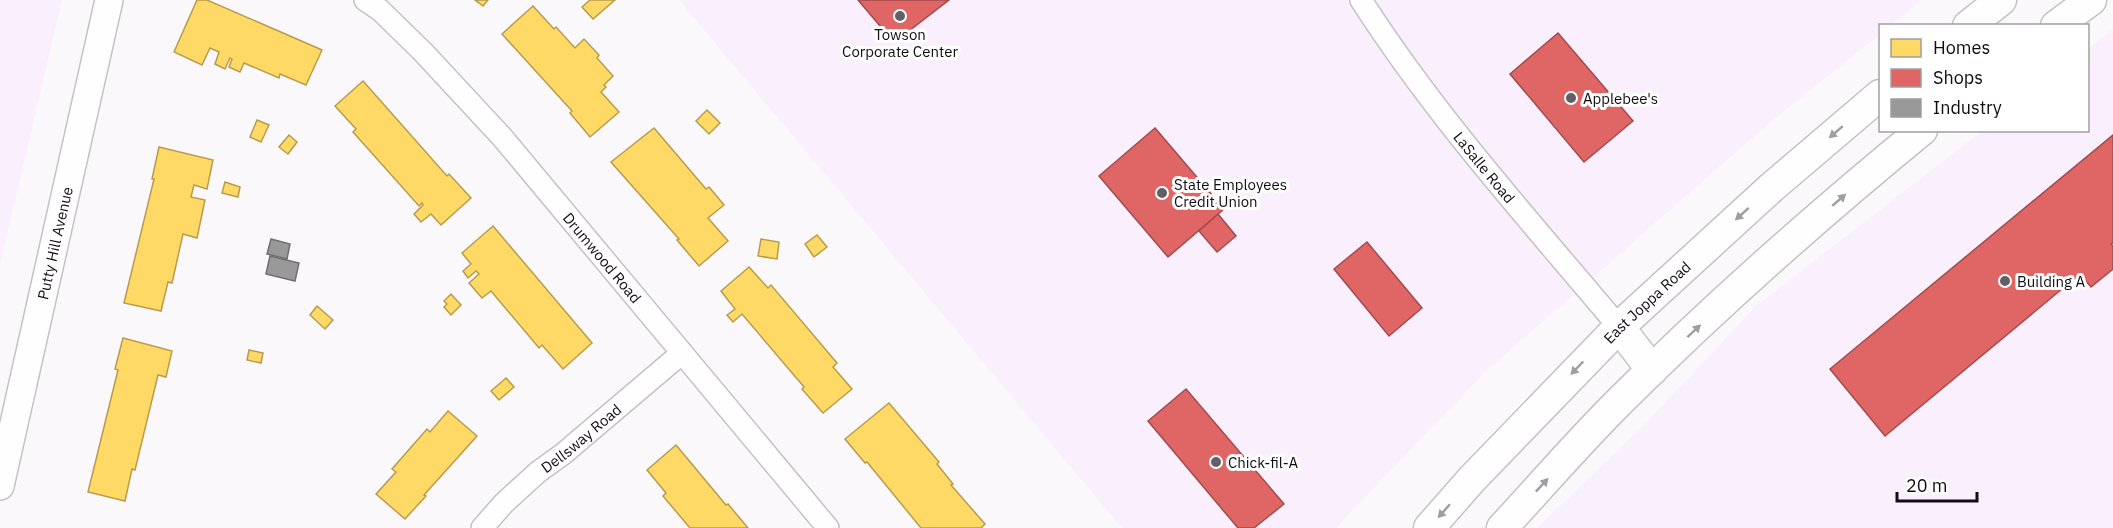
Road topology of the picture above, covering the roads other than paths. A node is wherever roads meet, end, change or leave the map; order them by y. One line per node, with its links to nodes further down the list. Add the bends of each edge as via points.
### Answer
1 (109, 0): 13 (street, Putty Hill Avenue)
2 (365, 0): 11 (street, Drumwood Road, via 423,52 502,137)
3 (1361, 0): 10 (street, LaSalle Road, via 1453,129)
4 (2001, 0): 6 (main road)
5 (2091, 0): 7 (main road)
6 (1971, 24)
7 (2059, 24)
8 (1879, 97): 10 (main road, East Joppa Road, one-way to 10, via 1772,187)
9 (1920, 132): 12 (main road, one-way to 9, via 1763,267)
10 (1619, 327): 12 (main road); 16 (main road, East Joppa Road, one-way to 16)
11 (682, 353): 14 (street, Dellsway Road, via 538,472); 15 (street, Drumwood Road)
12 (1652, 370): 17 (main road, one-way to 12)
13 (0, 486)
14 (482, 528)
15 (828, 528)
16 (1429, 528)
17 (1502, 528)

